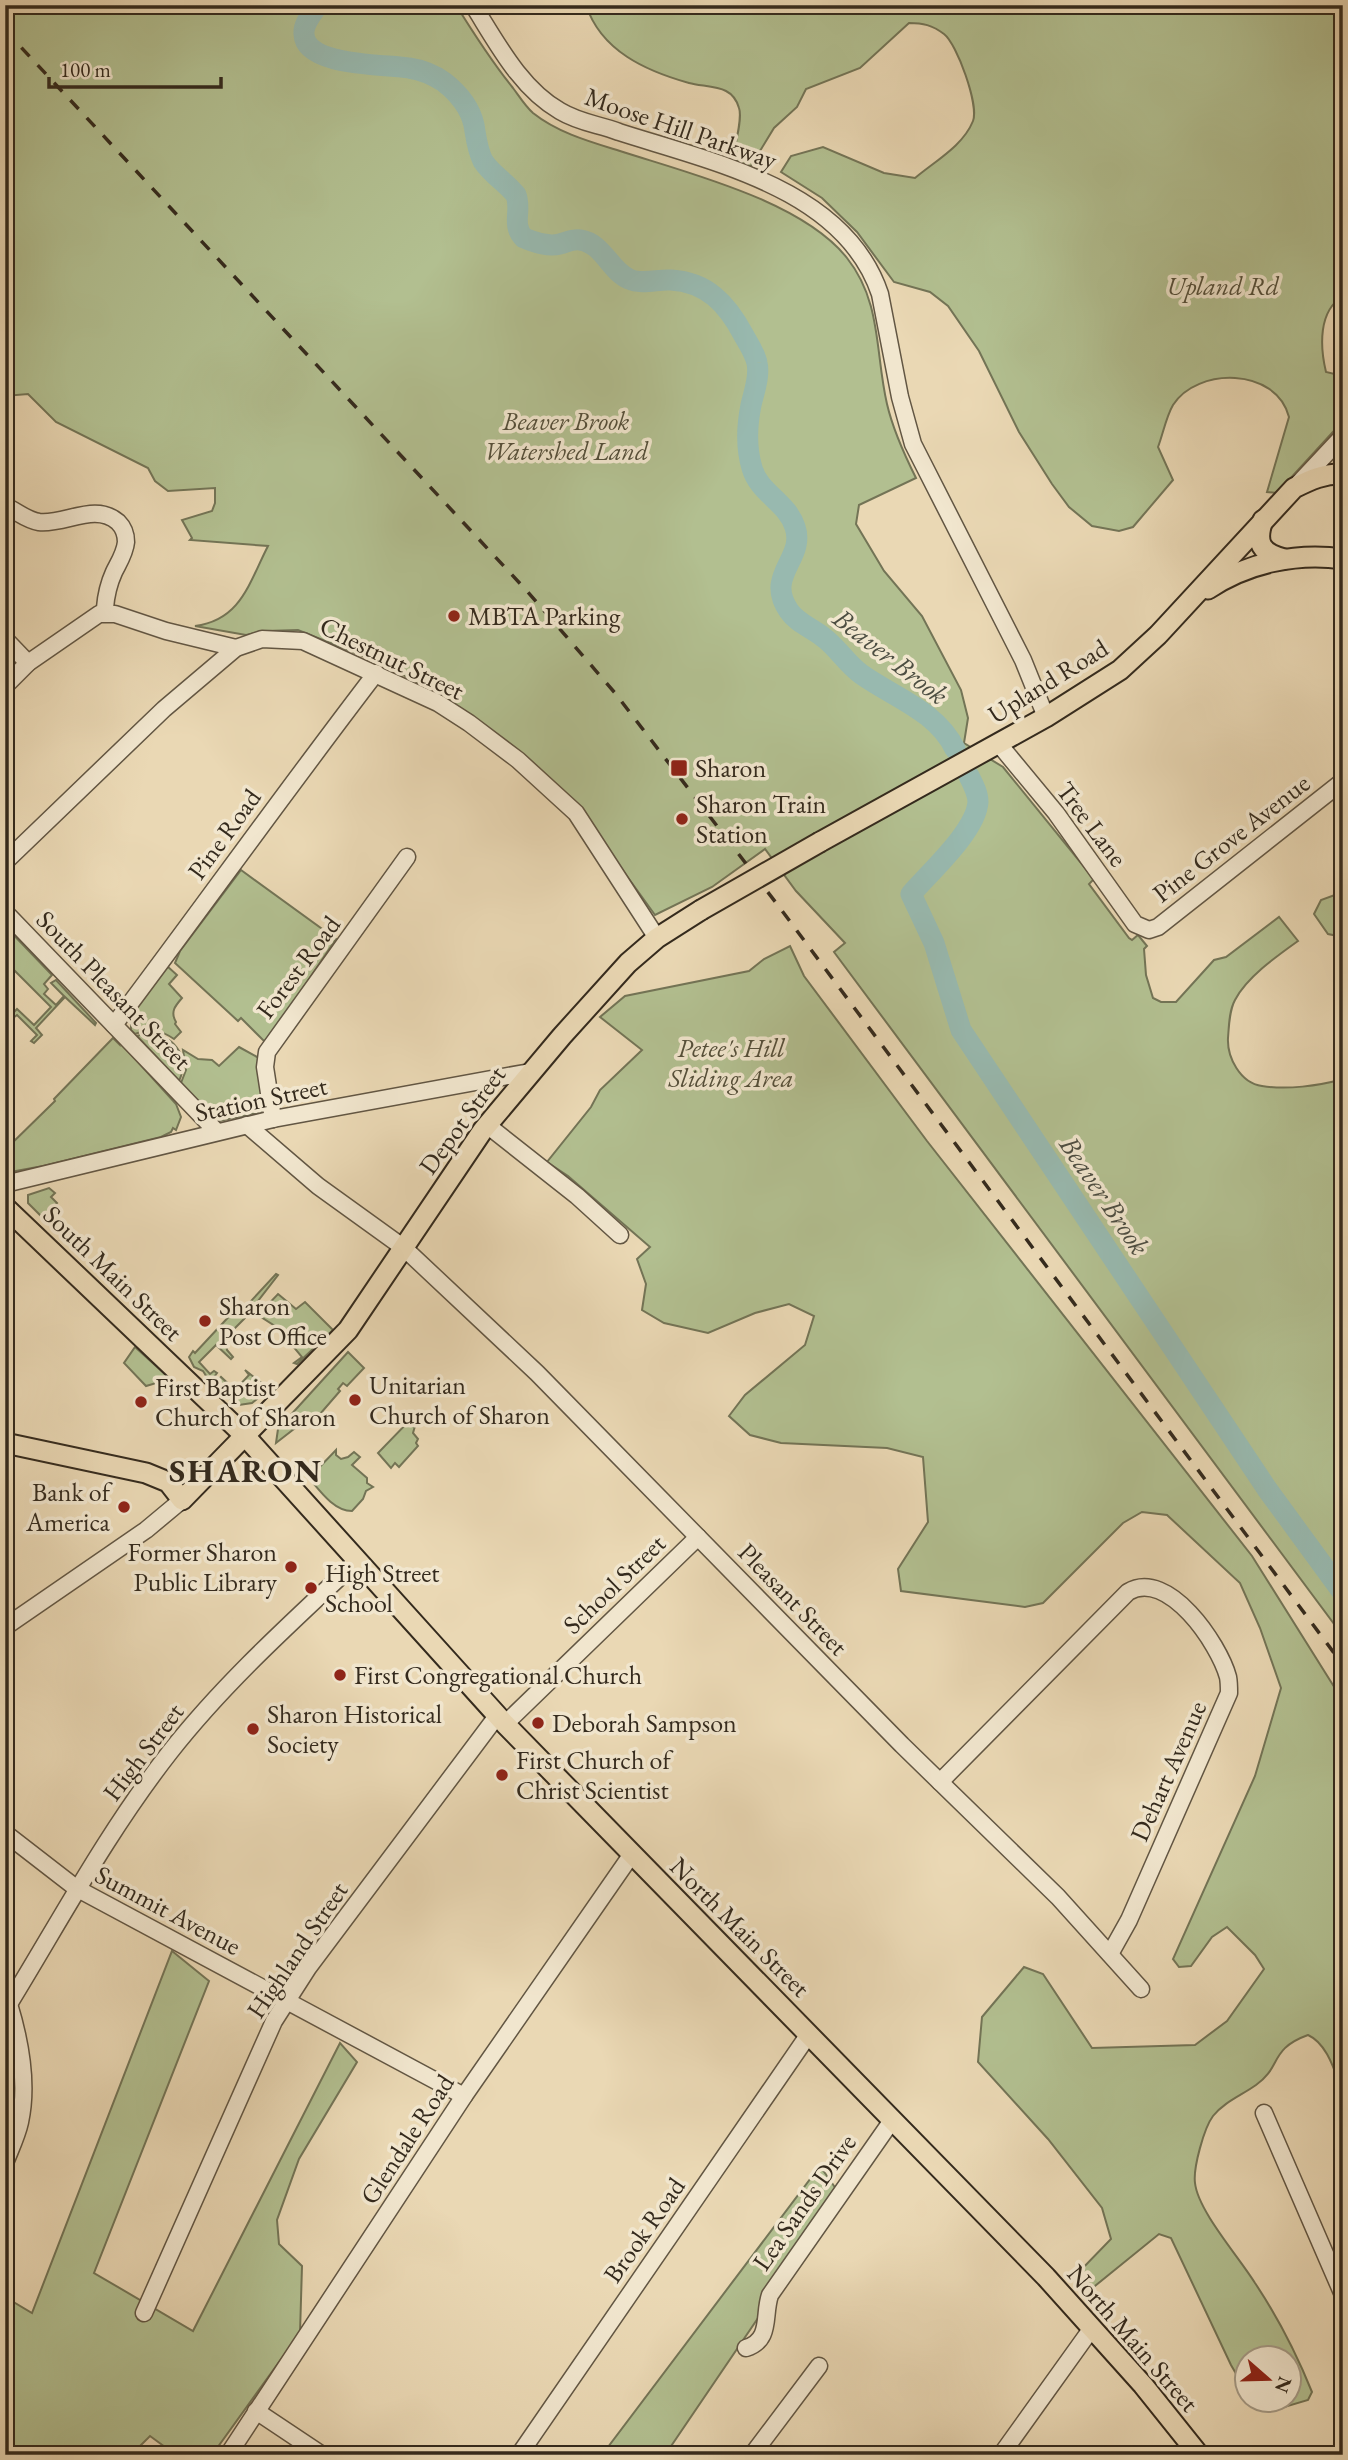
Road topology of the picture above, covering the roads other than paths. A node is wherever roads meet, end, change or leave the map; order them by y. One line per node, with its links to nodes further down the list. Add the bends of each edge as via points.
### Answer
1 (473, 5): 16 (street, Moose Hill Parkway, via 521,76 561,112 784,190 825,217 856,249 880,294 913,444 1017,647)
2 (1343, 436): 4 (street, Upland Road)
3 (1343, 474): 4 (main road, via 1317,477)
4 (1294, 488): 6 (main road, Upland Road)
5 (5, 506): 10 (street, via 41,522 85,514 103,514 118,522 126,545 109,585)
6 (1263, 520): 7 (main road, via 1258,540 1275,557); 9 (main road, Upland Road)
7 (1284, 559): 8 (main road); 9 (main road, via 1241,571)
8 (1343, 559)
9 (1190, 601): 16 (main road, Upland Road, via 1120,670)
10 (108, 613): 12 (street); 13 (street, via 99,614)
11 (5, 639): 13 (street)
12 (236, 648): 14 (street, Chestnut Street, via 262,639 303,641); 20 (street, Chestnut Street, via 164,709)
13 (28, 663): 15 (street)
14 (376, 673): 24 (street, Chestnut Street, via 469,723 554,792 586,827); 25 (street, Pine Road)
15 (5, 686)
16 (1046, 717): 17 (main road, Upland Road)
17 (998, 743): 21 (main road, Upland Road, bridge); 23 (street, Tree Lane, via 1056,813 1135,923)
18 (1343, 781): 23 (street, Pine Grove Avenue)
19 (407, 857): 27 (street, Forest Road, via 266,1054)
20 (5, 862)
21 (760, 876): 24 (main road, Depot Street, bridge)
22 (5, 912): 25 (street, South Pleasant Street)
23 (1149, 930)
24 (657, 938): 26 (main road, Depot Street)
25 (114, 1025): 30 (street, South Pleasant Street)
26 (530, 1072): 27 (street, Station Street); 29 (main road, Depot Street)
27 (273, 1119): 28 (street, Station Street)
28 (247, 1125): 30 (street, Station Street); 34 (street, via 318,1186)
29 (487, 1125): 33 (street); 34 (main road, Depot Street)
30 (217, 1132): 31 (street, Station Street)
31 (5, 1184)
32 (5, 1206): 35 (main road, South Main Street)
33 (620, 1235)
34 (404, 1248): 35 (main road, Depot Street, via 348,1330); 38 (street, Pleasant Street, via 555,1390)
35 (245, 1436): 37 (main road, Depot Street); 39 (main road, North Main Street)
36 (5, 1443): 37 (main road, via 146,1473 168,1482)
37 (182, 1500): 40 (street)
38 (698, 1537): 41 (street, School Street); 42 (street, Pleasant Street)
39 (357, 1562): 41 (main road, North Main Street); 45 (street, High Street, via 200,1716 169,1753)
40 (5, 1627)
41 (501, 1720): 44 (main road, North Main Street); 48 (street, Highland Street)
42 (940, 1782): 46 (street, Pleasant Street); 46 (street, Dehart Avenue, via 1128,1592 1154,1588 1176,1599 1210,1641 1228,1676 1229,1693)
43 (5, 1833): 45 (street, Summit Avenue)
44 (632, 1854): 50 (main road, North Main Street); 51 (street, Glendale Road)
45 (76, 1888): 48 (street, Summit Avenue); 49 (street, High Street)
46 (1110, 1954): 47 (street, Pleasant Street)
47 (1142, 1989)
48 (286, 2001): 51 (street, Summit Avenue); 56 (street, Highland Street)
49 (7, 2005): 54 (street, High Street, via 18,2041 23,2095 20,2122)
50 (809, 2034): 53 (main road, North Main Street); 63 (street, Brook Road)
51 (464, 2096): 60 (street, Glendale Road)
52 (1264, 2113): 55 (street)
53 (893, 2119): 57 (main road, North Main Street); 58 (street, Lea Sands Drive, via 770,2295 767,2326 758,2341)
54 (5, 2163)
55 (1343, 2295)
56 (144, 2313)
57 (1092, 2328): 65 (street); 66 (main road, North Main Street)
58 (746, 2348)
59 (819, 2366): 64 (street)
60 (256, 2411): 61 (street, Glendale Road); 62 (street)
61 (228, 2455)
62 (322, 2455)
63 (519, 2455)
64 (752, 2455)
65 (1001, 2455)
66 (1199, 2455)

